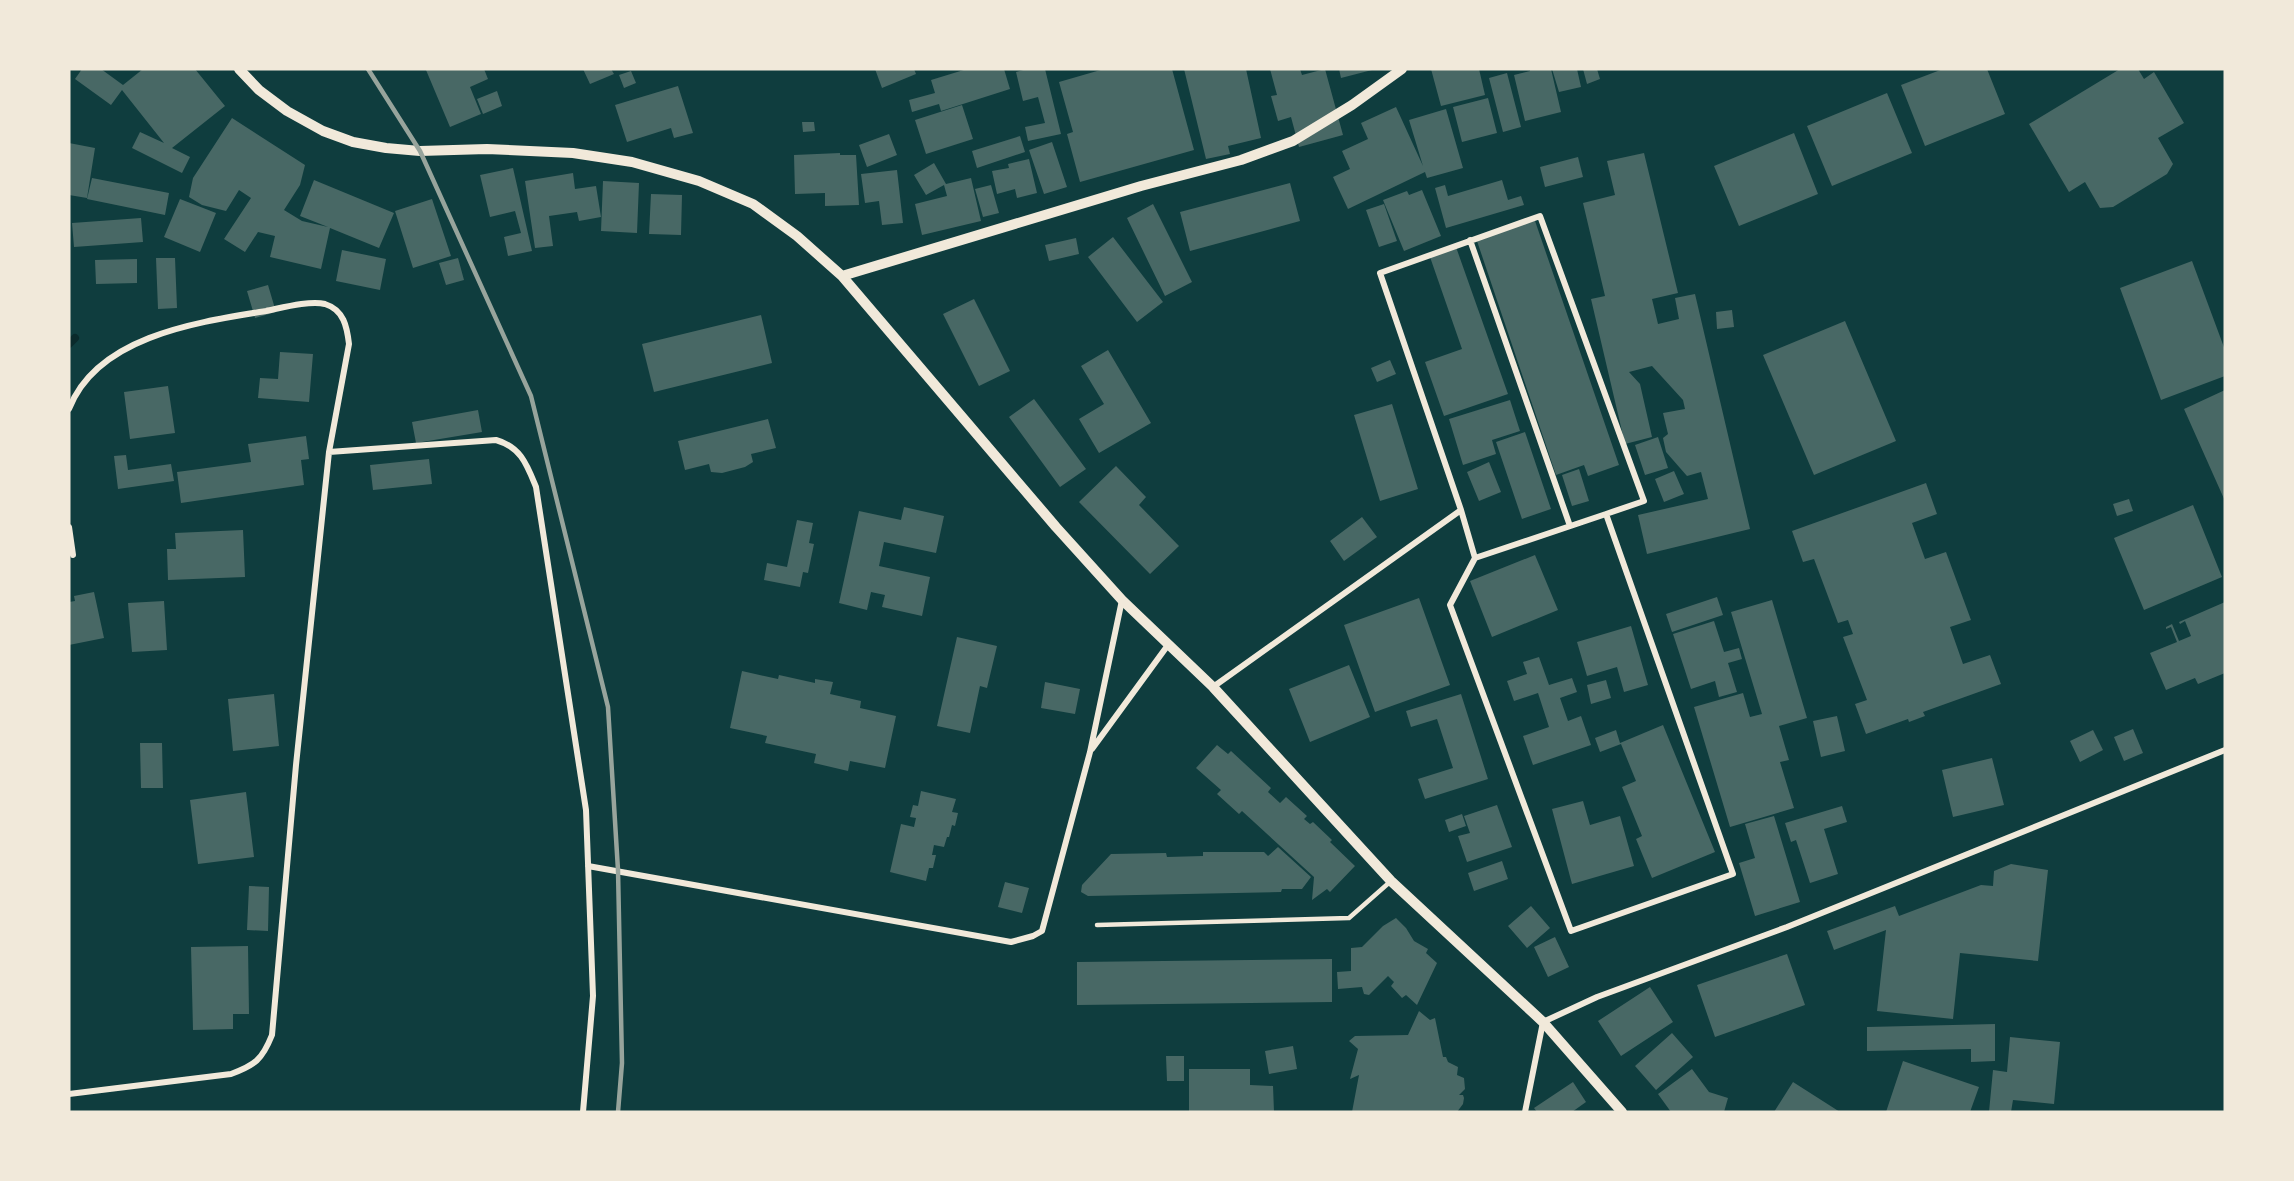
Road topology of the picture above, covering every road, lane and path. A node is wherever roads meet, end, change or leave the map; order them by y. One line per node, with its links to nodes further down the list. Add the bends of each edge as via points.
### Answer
1 (239, 69): 4 (street, via 287,111 353,142 420,151 573,153 632,162 699,181 753,204)
2 (1402, 69): 4 (street, via 1293,141 1240,160)
3 (1470, 240): 7 (street, via 1380,273); 8 (street, via 1540,216 1644,501); 9 (street)
4 (842, 276): 13 (street)
5 (69, 409): 6 (street, via 88,376 140,342 209,320 303,304 325,304 340,312 350,344)
6 (329, 452): 18 (street, via 496,440 506,443 526,461 536,487 548,557 586,810); 22 (street, via 272,1035 266,1050 247,1068 231,1074)
7 (1461, 510): 12 (street); 15 (street)
8 (1606, 514): 9 (street); 12 (street, via 1733,874 1570,931 1450,605)
9 (1570, 526): 12 (street)
10 (69, 527): 11 (street)
11 (73, 555)
12 (1476, 558)
13 (1122, 600): 14 (street); 17 (street)
14 (1168, 645): 15 (street); 17 (street)
15 (1213, 687): 19 (street)
16 (2225, 750): 21 (street, via 1786,927 1597,997)
17 (1090, 752): 18 (street, via 1042,931 1011,942)
18 (588, 866): 23 (street, via 593,996)
19 (1391, 881): 20 (lane, via 1349,918); 21 (street)
20 (1097, 925)
21 (1543, 1022): 24 (street); 25 (street)
22 (69, 1095)
23 (583, 1112)
24 (1525, 1112)
25 (1622, 1112)

